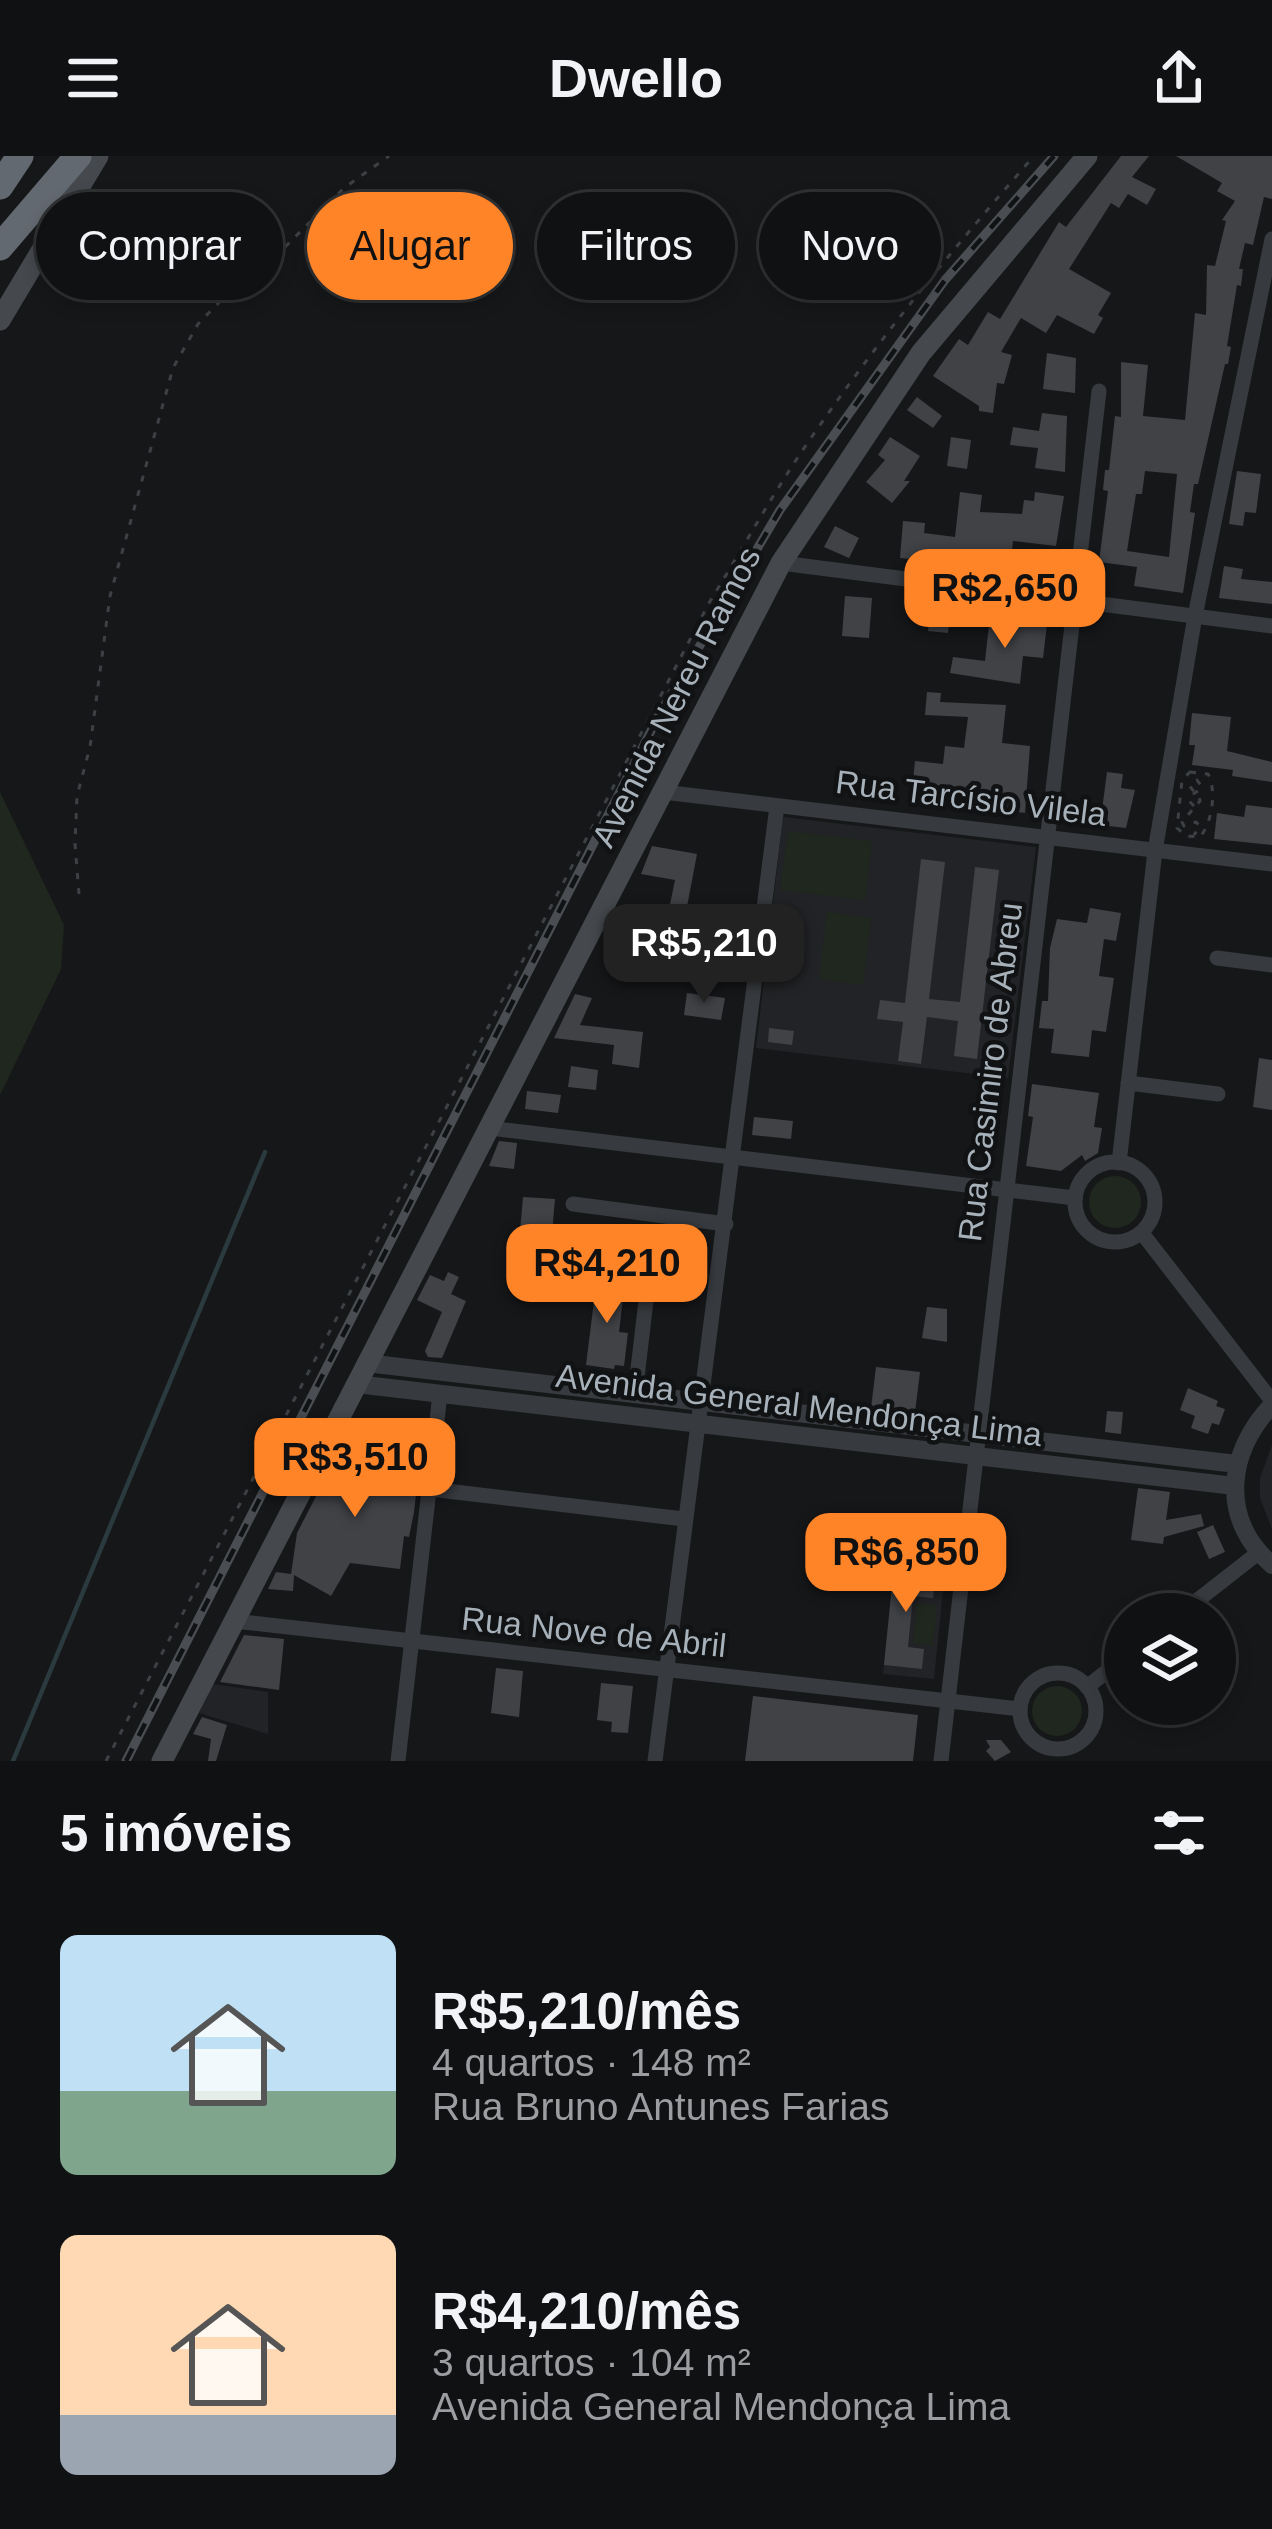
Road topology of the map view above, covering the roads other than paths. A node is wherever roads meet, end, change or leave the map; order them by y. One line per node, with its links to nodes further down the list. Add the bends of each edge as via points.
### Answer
1 (20, 156): 6 (highway)
2 (55, 156): 8 (highway)
3 (77, 156): 8 (highway)
4 (98, 156): 10 (main road)
5 (1088, 156): 12 (main road, Avenida Nereu Ramos, via 921,353)
6 (0, 187)
7 (1272, 239): 9 (street)
8 (0, 245)
9 (1264, 313): 14 (street)
10 (0, 320)
11 (1099, 391): 13 (street, Rua Casimiro de Abreu)
12 (781, 563): 13 (street); 16 (main road, Avenida Nereu Ramos)
13 (1074, 601): 14 (street); 18 (street, Rua Casimiro de Abreu)
14 (1195, 616): 15 (street); 19 (street)
15 (1272, 626)
16 (663, 792): 17 (street, Rua Tarcísio Vilela); 25 (main road, Avenida Nereu Ramos)
17 (777, 806): 18 (street, Rua Tarcísio Vilela); 26 (street)
18 (1047, 838): 19 (street, Rua Tarcísio Vilela); 28 (street, Rua Casimiro de Abreu)
19 (1155, 850): 20 (street, Rua Tarcísio Vilela); 23 (street)
20 (1272, 865)
21 (1217, 958): 22 (street)
22 (1272, 965)
23 (1129, 1083): 24 (street); 27 (street)
24 (1218, 1094)
25 (490, 1128): 26 (street); 34 (main road, Avenida Nereu Ramos)
26 (734, 1157): 28 (street); 31 (street)
27 (1119, 1162): 29 (street, via 1089,1172); 32 (street, via 1150,1184 1154,1209)
28 (1007, 1190): 29 (street); 41 (street, Rua Casimiro de Abreu)
29 (1075, 1198): 32 (street, via 1092,1235 1118,1242)
30 (573, 1204): 31 (street)
31 (726, 1224): 38 (street)
32 (1142, 1233): 39 (street)
33 (646, 1301): 37 (street)
34 (366, 1363): 35 (main road, Avenida Nereu Ramos); 37 (street, Avenida General Mendonça Lima)
35 (356, 1384): 36 (street, Avenida General Mendonça Lima); 49 (main road, Avenida Nereu Ramos)
36 (440, 1394): 40 (street, Avenida General Mendonça Lima); 45 (street)
37 (635, 1394): 38 (street, Avenida General Mendonça Lima)
38 (704, 1402): 40 (street); 41 (street, Avenida General Mendonça Lima)
39 (1272, 1403): 43 (street)
40 (696, 1424): 42 (street, Avenida General Mendonça Lima); 46 (street)
41 (979, 1434): 42 (street, Rua Casimiro de Abreu); 43 (street, Avenida General Mendonça Lima)
42 (976, 1456): 44 (street, Avenida General Mendonça Lima); 54 (street, Rua Casimiro de Abreu)
43 (1237, 1464): 44 (street)
44 (1235, 1486): 47 (street, via 1236,1507)
45 (430, 1489): 46 (street); 50 (street)
46 (684, 1519): 51 (street)
47 (1265, 1559): 48 (street)
48 (1212, 1593)
49 (234, 1622): 50 (street, Rua Nove de Abril); 57 (main road, Avenida Nereu Ramos)
50 (412, 1641): 51 (street, Rua Nove de Abril); 58 (street)
51 (666, 1670): 54 (street, Rua Nove de Abril); 59 (street)
52 (1104, 1674): 53 (street)
53 (1088, 1687): 55 (street, via 1049,1674 1029,1687); 56 (street, via 1091,1728)
54 (948, 1701): 55 (street, Rua Nove de Abril); 60 (street, Rua Casimiro de Abreu)
55 (1020, 1709): 56 (street, via 1031,1738)
56 (1052, 1755)
57 (162, 1761)
58 (398, 1761)
59 (655, 1761)
60 (941, 1761)

